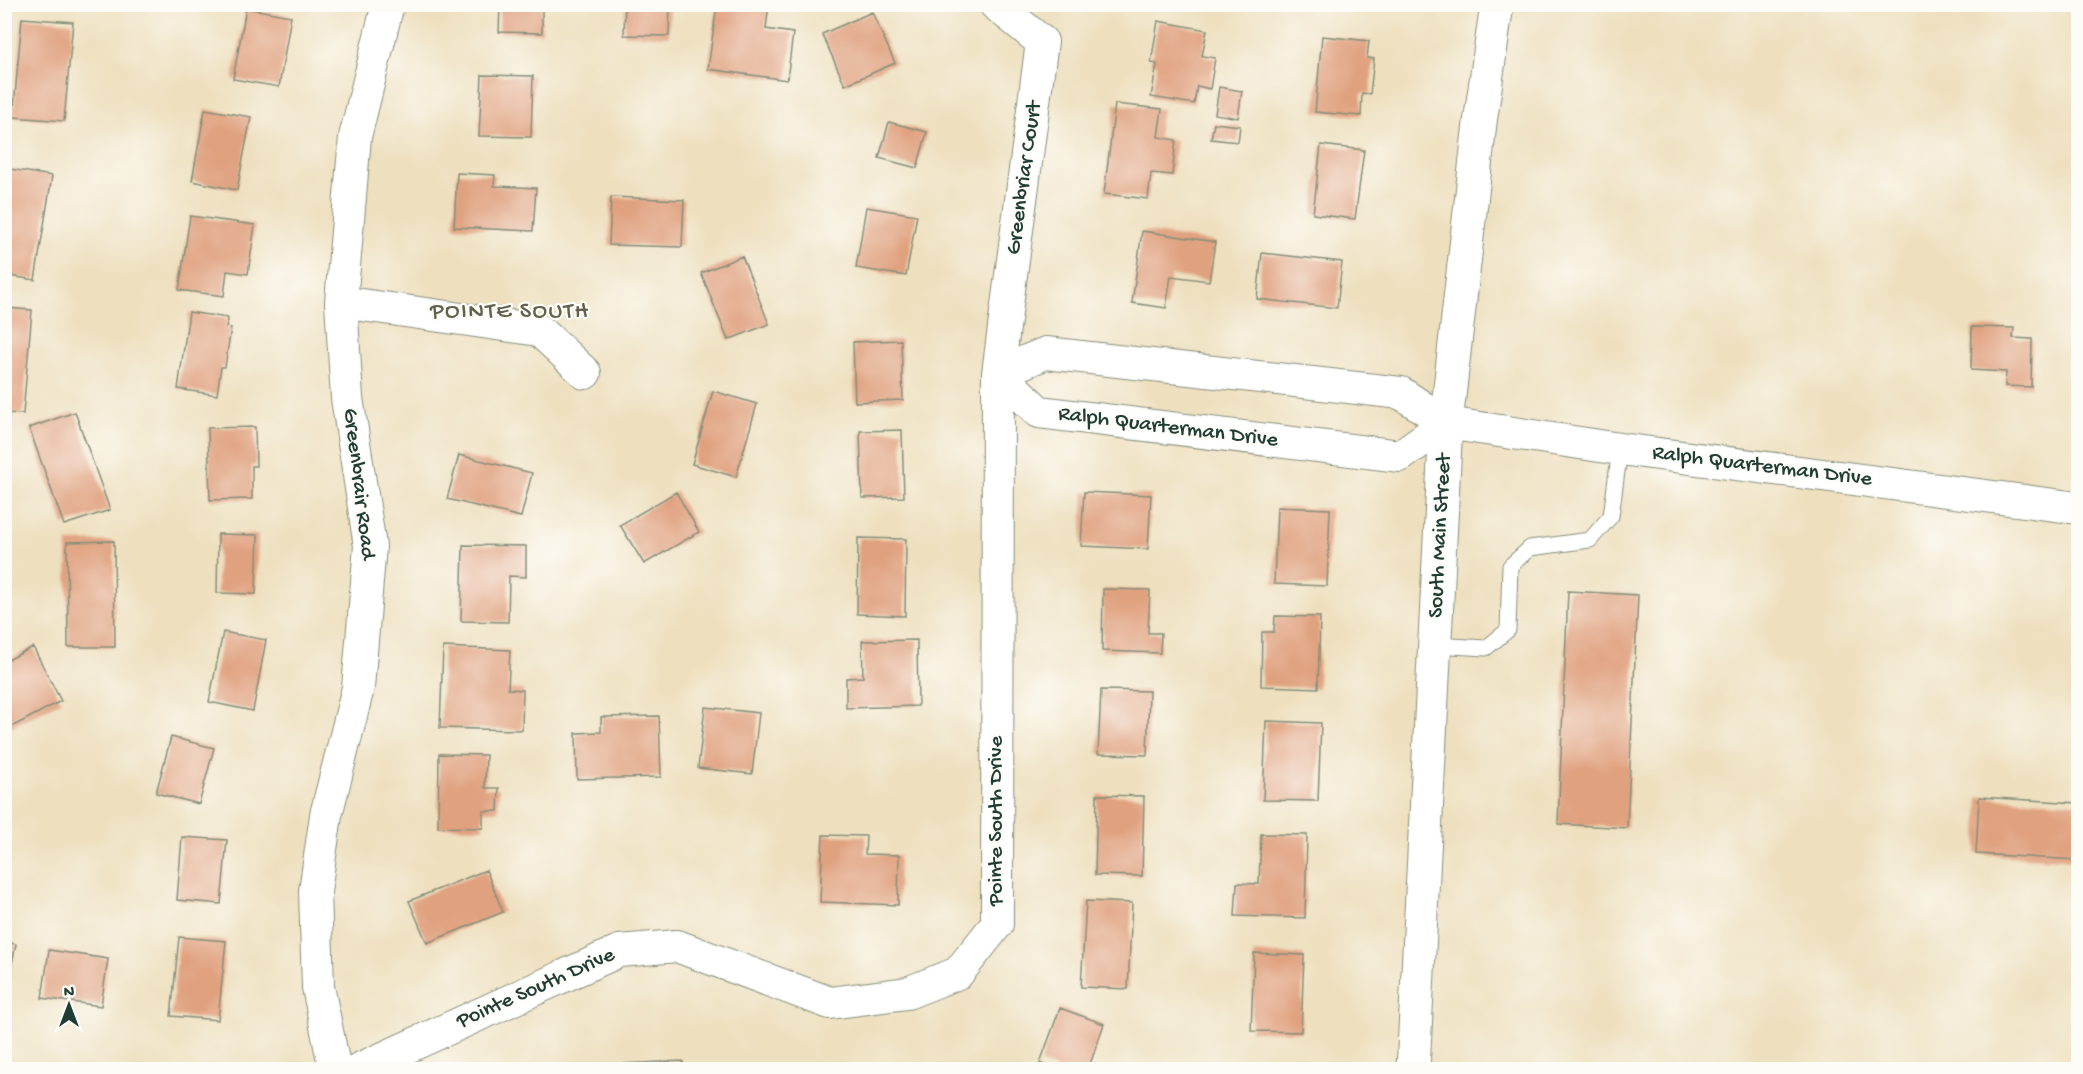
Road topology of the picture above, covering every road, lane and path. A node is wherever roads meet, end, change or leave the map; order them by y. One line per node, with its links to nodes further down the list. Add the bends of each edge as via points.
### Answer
1 (388, 4): 4 (street, Greenbrair Road, via 356,137)
2 (995, 4): 6 (street, Greenbriar Court, via 1042,42)
3 (1497, 4): 7 (street, South Main Street)
4 (341, 302): 5 (street, via 539,330); 11 (street, Greenbrair Road, via 347,398 370,546 358,688 326,814 315,891 318,987)
5 (585, 373)
6 (998, 373): 7 (street, Ralph Quarterman Drive, via 1046,353 1401,393); 7 (street, Ralph Quarterman Drive, via 1039,412 1400,456); 12 (street, Pointe South Drive, via 997,924 958,973 907,993 830,1003 677,946 619,951)
7 (1446, 423): 8 (street, Ralph Quarterman Drive); 10 (street, South Main Street)
8 (1620, 448): 9 (street, Ralph Quarterman Drive); 10 (lane, via 1611,516 1590,540 1530,548 1510,566 1508,630 1486,648)
9 (2079, 508)
10 (1435, 645): 13 (street, South Main Street)
11 (335, 1070)
12 (357, 1070)
13 (1413, 1070)

